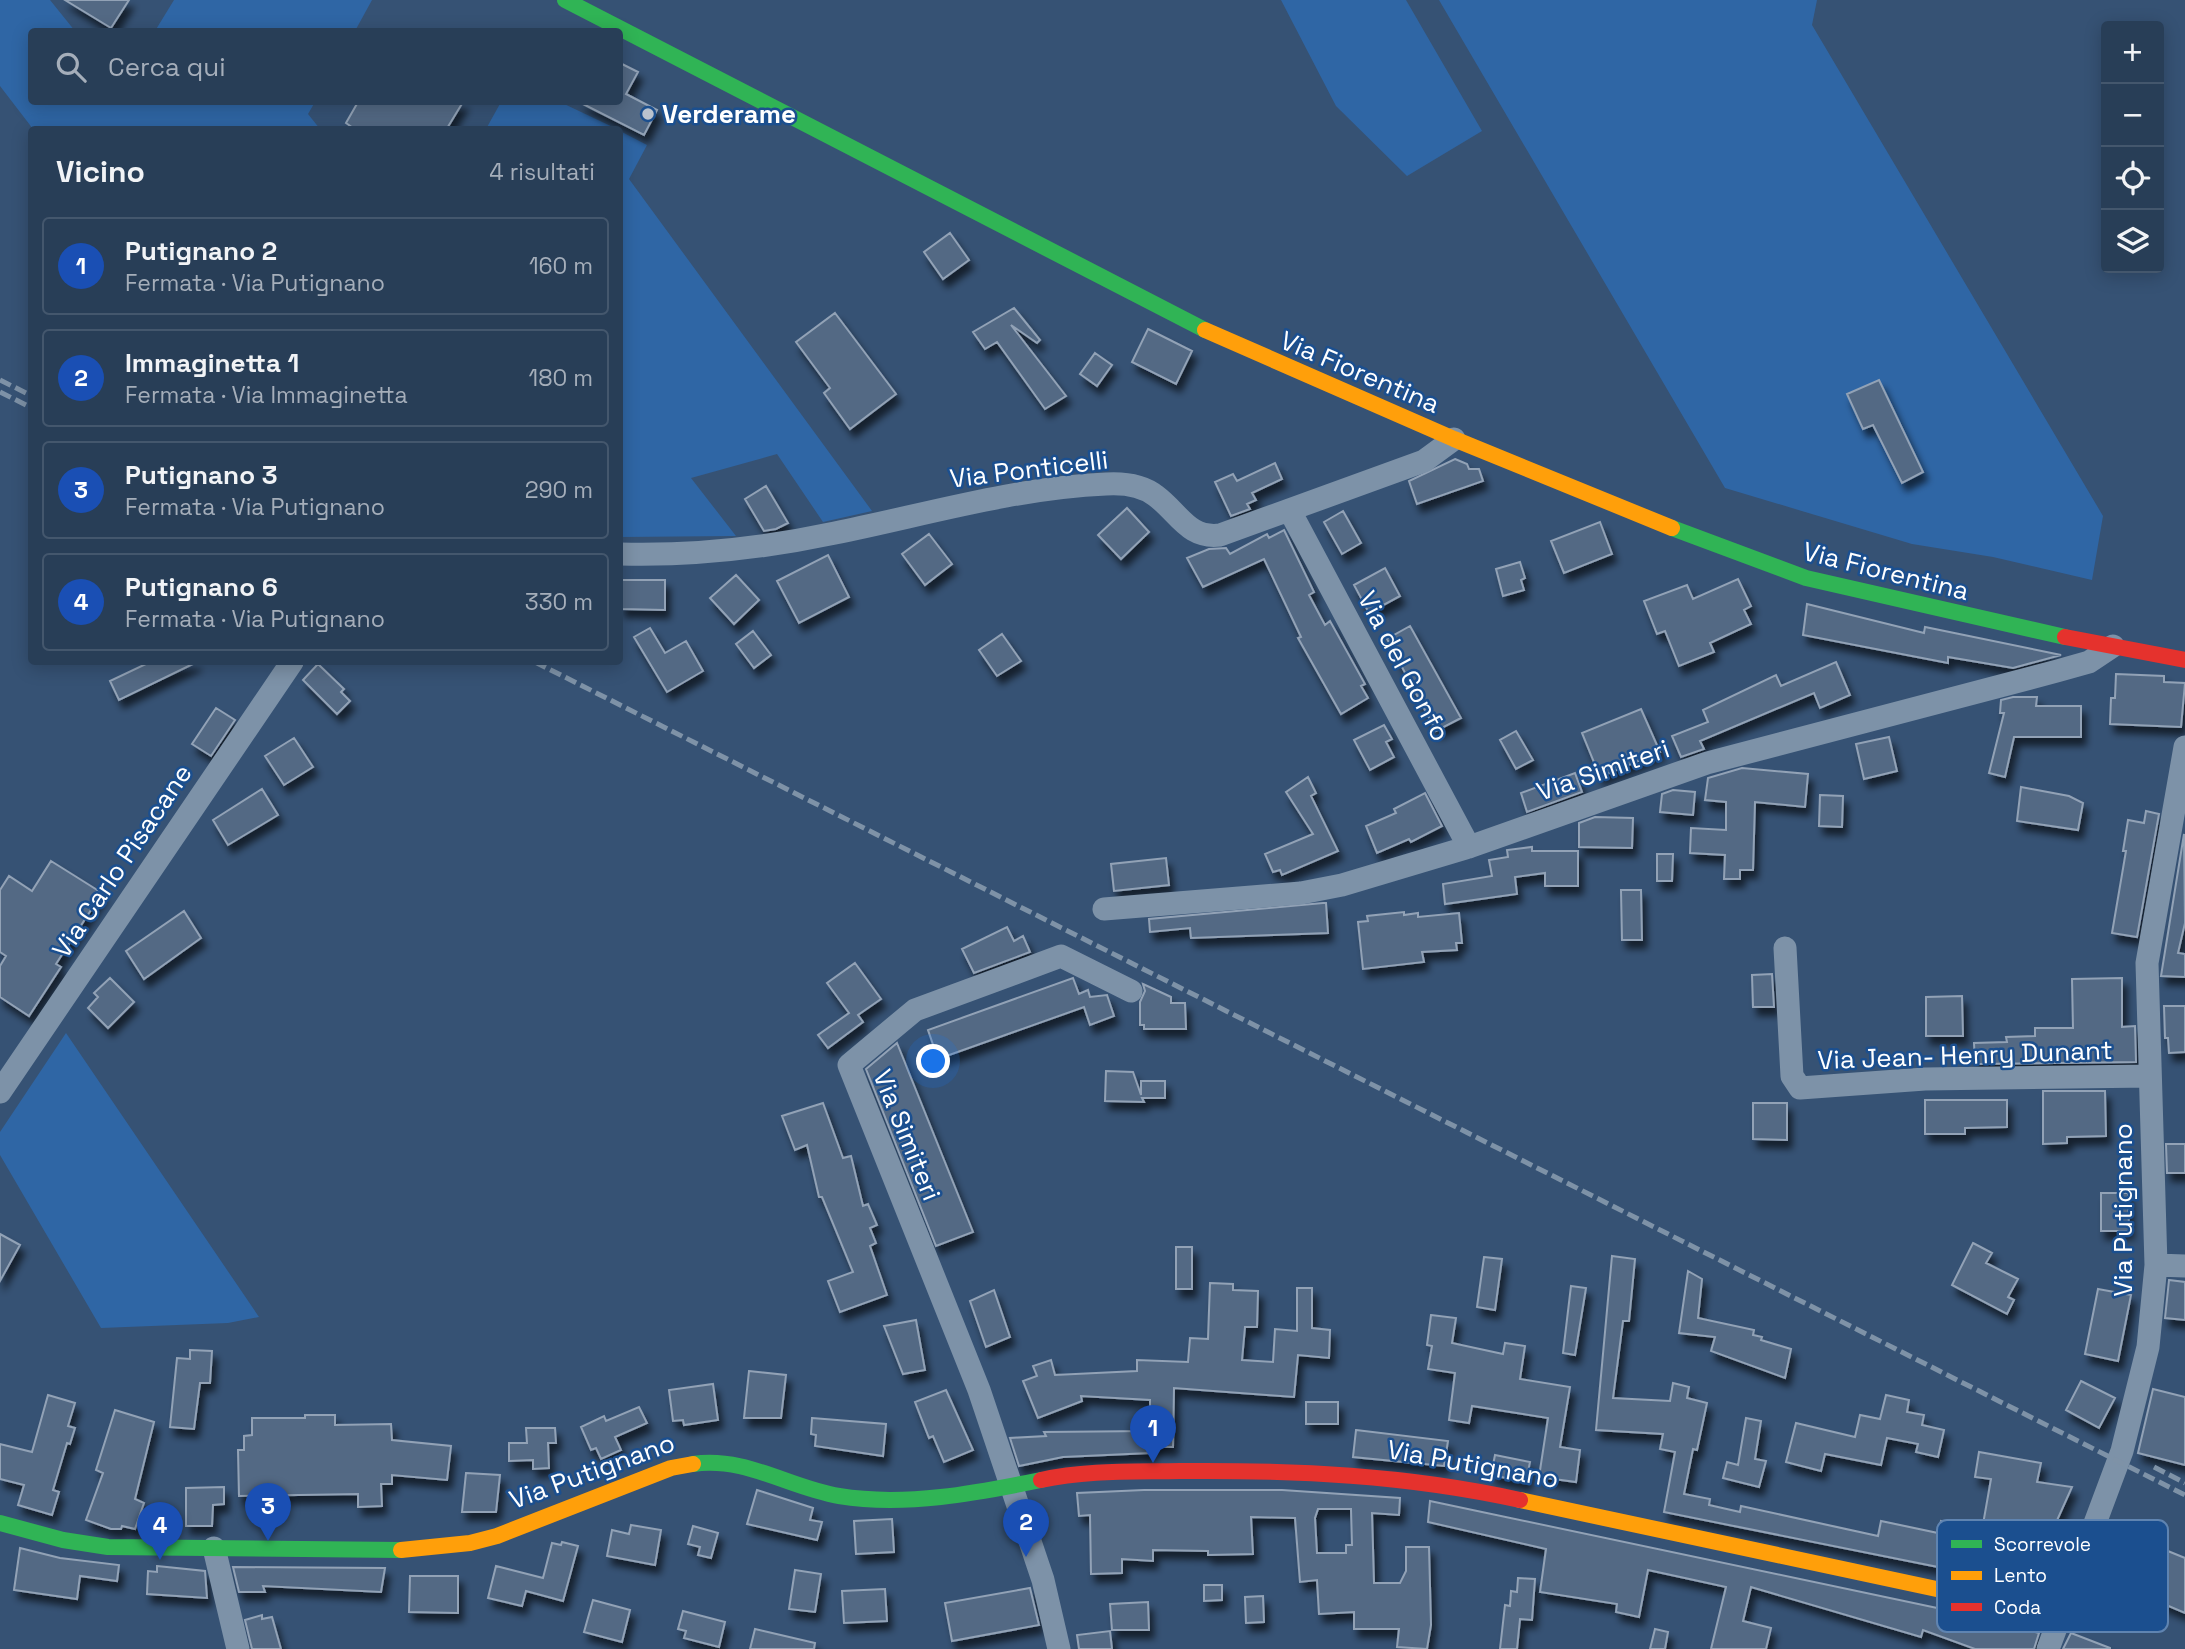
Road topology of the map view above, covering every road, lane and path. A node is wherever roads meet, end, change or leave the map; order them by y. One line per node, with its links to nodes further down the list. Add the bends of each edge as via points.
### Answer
1 (565, 0): 2 (street, Via Fiorentina)
2 (619, 28)
3 (623, 30): 4 (street, Via Fiorentina, via 1192,324)
4 (1454, 439): 5 (street, Via Ponticelli, via 1424,461); 7 (street, Via Fiorentina, via 1806,578)
5 (1290, 511): 6 (street, Via Ponticelli, via 1231,532 1201,535 1148,491 1124,484 1091,485 954,505 833,534 730,550); 11 (street, Via del Gonfo)
6 (623, 554)
7 (2113, 646): 8 (street, Via Fiorentina); 11 (street, Via Simiteri, via 2089,662 1707,763)
8 (2185, 660)
9 (290, 665): 16 (street, Via Carlo Pisacane)
10 (2185, 747): 15 (street, Via Putignano, via 2149,942)
11 (1469, 847): 12 (street, Via Simiteri, via 1301,893)
12 (1104, 909)
13 (1785, 947): 15 (street, Via Jean- Henry Dunant, via 1792,1076 1800,1088 1925,1079)
14 (1131, 991): 19 (street, Via Simiteri, via 1061,956 915,1010 849,1065 974,1378)
15 (2150, 1076): 17 (street, Via Putignano)
16 (0, 1092)
17 (2156, 1265): 18 (street); 20 (street, Via Putignano, via 2148,1347 2122,1451)
18 (2185, 1266)
19 (1012, 1486): 22 (street, Via Putignano, via 851,1498 736,1463 702,1462 671,1468 470,1543 397,1550); 23 (street, Via Putignano, via 1070,1475 1139,1472 1294,1471 1403,1478); 26 (street, via 1043,1580)
20 (2096, 1520)
21 (0, 1523): 22 (street, Via Putignano, via 63,1541 108,1547)
22 (214, 1548): 25 (street)
23 (1937, 1589)
24 (2054, 1632): 27 (street)
25 (237, 1649)
26 (1059, 1649)
27 (2048, 1649)

